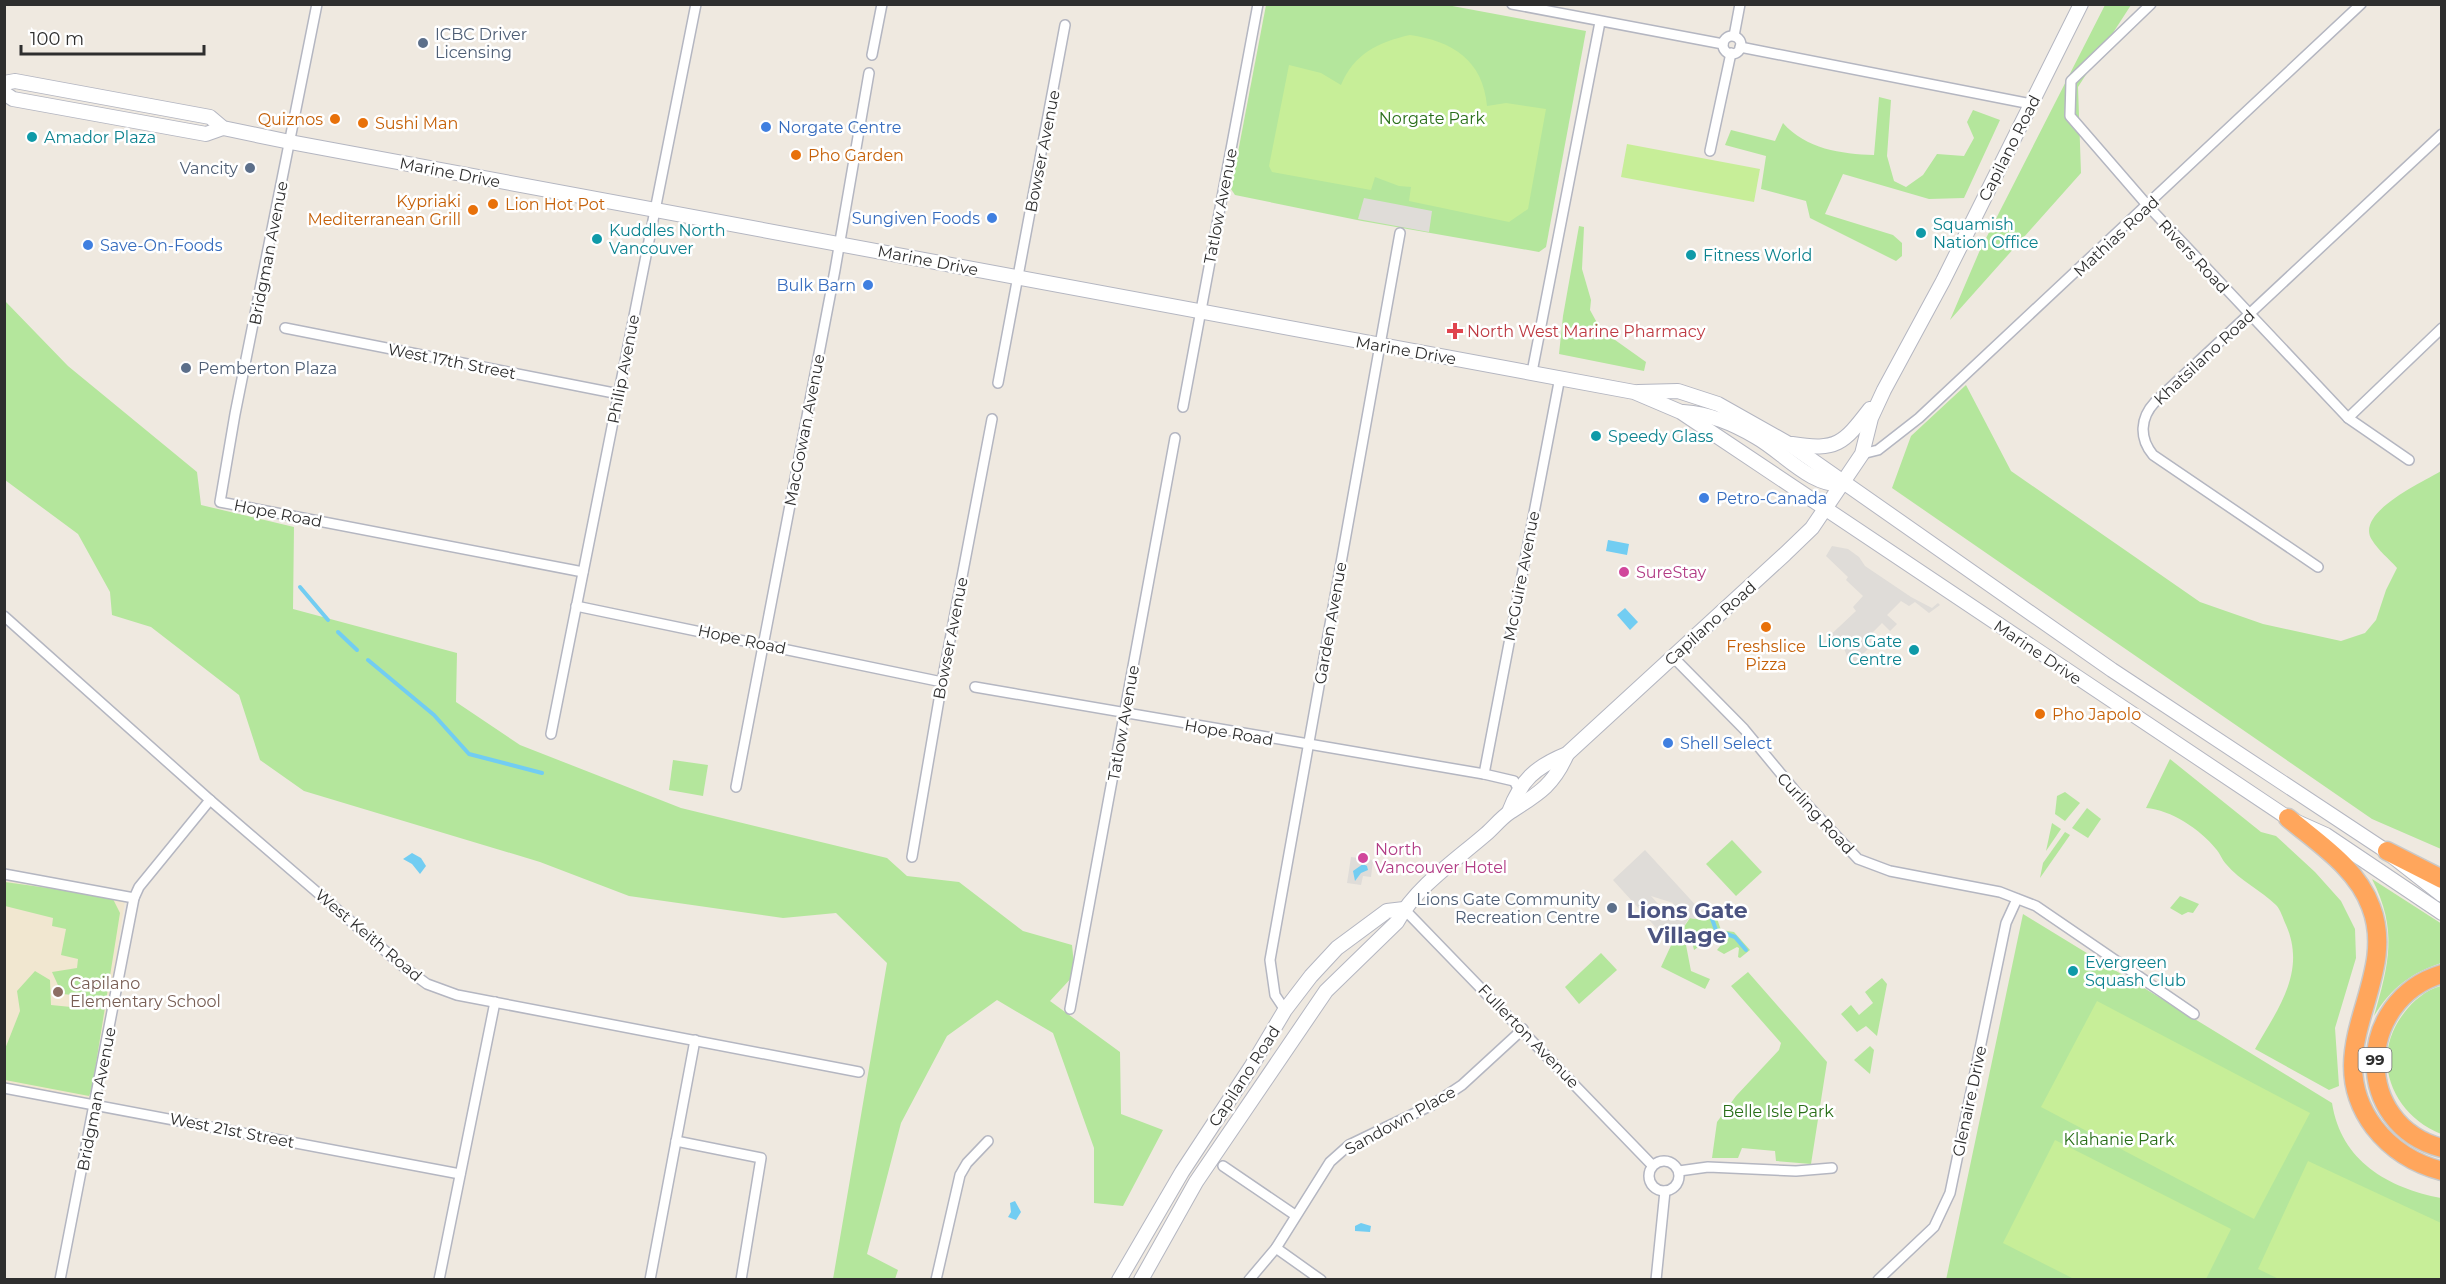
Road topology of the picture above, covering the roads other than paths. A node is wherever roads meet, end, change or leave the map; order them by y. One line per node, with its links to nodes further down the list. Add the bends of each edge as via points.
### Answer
1 (317, 4): 23 (street, Bridgman Avenue)
2 (696, 4): 26 (street, Philip Avenue)
3 (882, 4): 16 (street)
4 (1258, 4): 30 (street, Tatlow Avenue)
5 (1512, 4): 10 (street)
6 (1740, 4): 12 (street)
7 (2081, 4): 20 (main road, Capilano Road)
8 (2151, 4): 25 (street, Rivers Road, via 2071,81 2070,96 2070,116)
9 (2361, 4): 25 (street, Mathias Road)
10 (1600, 22): 13 (street); 35 (street)
11 (1065, 25): 29 (street, Bowser Avenue)
12 (1734, 36): 13 (street); 14 (street, via 1740,40)
13 (1723, 44): 15 (street)
14 (1740, 47): 15 (street); 20 (street)
15 (1731, 53): 24 (street)
16 (872, 55)
17 (869, 73): 28 (street, MacGowan Avenue)
18 (4, 83): 21 (main road, Marine Drive, via 15,81 210,117)
19 (4, 93): 21 (main road, Marine Drive, via 13,99 206,134)
20 (2031, 104): 38 (main road, Capilano Road)
21 (223, 128): 23 (main road, Marine Drive)
22 (2442, 134): 31 (street, Khatsilano Road)
23 (290, 142): 26 (main road, Marine Drive); 50 (street, Bridgman Avenue)
24 (1710, 151)
25 (2148, 206): 31 (street, Rivers Road); 47 (street, Mathias Road, via 1919,418 1878,450)
26 (655, 210): 28 (main road, Marine Drive); 40 (street, Philip Avenue)
27 (1400, 233): 34 (street, Garden Avenue)
28 (839, 243): 29 (main road, Marine Drive); 56 (street, MacGowan Avenue)
29 (1019, 277): 30 (main road, Marine Drive); 37 (street, Bowser Avenue)
30 (1200, 311): 34 (main road, Marine Drive); 41 (street, Tatlow Avenue)
31 (2249, 314): 43 (street, Rivers Road); 52 (street, Khatsilano Road, via 2149,408 2143,436 2148,450 2159,460)
32 (285, 328): 40 (street, West 17th Street)
33 (2442, 328): 43 (street)
34 (1380, 346): 35 (main road, Marine Drive); 62 (street, Garden Avenue)
35 (1532, 372): 36 (main road, Marine Drive)
36 (1560, 377): 39 (main road, Marine Drive); 64 (street, McGuire Avenue)
37 (998, 383)
38 (1884, 390): 46 (main road, via 1854,430 1836,444 1820,448); 47 (main road, Capilano Road, via 1871,418)
39 (1634, 392): 42 (main road, Marine Drive); 46 (main road, Marine Drive, via 1678,391 1739,414)
40 (619, 394): 53 (street, Philip Avenue)
41 (1183, 407)
42 (1681, 412): 49 (main road, via 1720,419 1758,438 1815,478 1833,485); 51 (main road, Marine Drive)
43 (2349, 418): 48 (street, Rivers Road)
44 (992, 419): 58 (street, Bowser Avenue)
45 (1175, 438): 60 (street, Tatlow Avenue)
46 (1789, 444): 49 (main road, Marine Drive)
47 (1862, 454): 49 (main road, Capilano Road)
48 (2409, 460)
49 (1844, 484): 51 (main road, Capilano Road); 70 (main road, Marine Drive, via 2112,670)
50 (220, 502): 53 (street, Hope Road)
51 (1825, 510): 57 (main road, Capilano Road, via 1810,530); 69 (main road, Marine Drive)
52 (2318, 567)
53 (583, 572): 54 (street, Philip Avenue)
54 (576, 606): 56 (street, Hope Road); 61 (street, Philip Avenue)
55 (4, 616): 67 (street, West Keith Road)
56 (765, 644): 58 (street, Hope Road); 65 (street, MacGowan Avenue)
57 (1673, 657): 63 (main road, Capilano Road); 76 (street, Curling Road, via 1744,729 1858,859 1890,871)
58 (942, 682): 71 (street, Bowser Avenue)
59 (975, 687): 60 (street, Hope Road)
60 (1124, 714): 62 (street, Hope Road); 81 (street, Tatlow Avenue)
61 (551, 734)
62 (1309, 746): 64 (street, Hope Road); 82 (street, Garden Avenue, via 1270,960 1275,995)
63 (1567, 754): 66 (main road, Capilano Road, via 1544,763); 68 (main road, Capilano Road, via 1559,774 1529,802)
64 (1484, 774): 66 (street, Hope Road, via 1514,781)
65 (736, 787)
66 (1518, 788): 68 (main road)
67 (210, 801): 75 (street, Bridgman Avenue); 80 (street, West Keith Road, via 414,975 441,990)
68 (1509, 812): 77 (main road, Capilano Road)
69 (2288, 818): 78 (main road, Marine Drive, via 2326,835); 97 (highway, via 2346,867 2372,908 2376,957 2353,1054 2353,1074 2364,1110 2380,1134 2400,1152)
70 (2387, 851): 73 (highway); 74 (main road, Marine Drive)
71 (912, 857)
72 (4, 874): 75 (street)
73 (2442, 879)
74 (2442, 895)
75 (134, 898): 88 (street, Bridgman Avenue)
76 (2017, 899): 83 (street, Curling Road, via 2057,918); 112 (street, Glenaire Drive, via 2006,923 1950,1193 1934,1227)
77 (1404, 909): 82 (main road, Capilano Road, via 1387,911 1338,948); 84 (street, Fullerton Avenue); 89 (main road, Capilano Road, via 1397,922 1326,991)
78 (2442, 912)
79 (2442, 974): 92 (highway, 99, via 2417,984 2392,1007 2377,1038 2375,1055 2379,1088 2395,1118 2421,1139)
80 (495, 1002): 85 (street, West Keith Road); 98 (street)
81 (1070, 1009)
82 (1286, 1010): 89 (main road, via 1286,1024 1244,1095); 107 (main road, Capilano Road, via 1182,1172)
83 (2194, 1014)
84 (1523, 1029): 93 (street, Fullerton Avenue); 100 (street, Sandown Place, via 1462,1085 1432,1105 1349,1145 1330,1162)
85 (695, 1040): 86 (street, West Keith Road); 90 (street)
86 (860, 1072)
87 (4, 1088): 88 (street, West 21st Street)
88 (96, 1104): 98 (street, West 21st Street); 102 (street, Bridgman Avenue)
89 (1241, 1113): 108 (main road, Capilano Road, via 1196,1182)
90 (676, 1141): 104 (street); 105 (street, via 761,1158)
91 (988, 1141): 106 (street, via 960,1175)
92 (2442, 1148)
93 (1652, 1165): 96 (street, via 1669,1161); 99 (street, via 1648,1175 1651,1185)
94 (1223, 1166): 100 (street)
95 (1832, 1168): 96 (street, via 1796,1171 1708,1167)
96 (1679, 1171): 99 (street, via 1677,1184)
97 (2442, 1171)
98 (460, 1174): 103 (street)
99 (1665, 1191): 111 (street)
100 (1295, 1215): 101 (street, Sandown Place)
101 (1276, 1248): 109 (street, Sandown Place); 110 (street)
102 (60, 1280)
103 (439, 1280)
104 (650, 1280)
105 (741, 1280)
106 (936, 1280)
107 (1119, 1280)
108 (1141, 1280)
109 (1249, 1280)
110 (1321, 1280)
111 (1656, 1280)
112 (1878, 1280)

